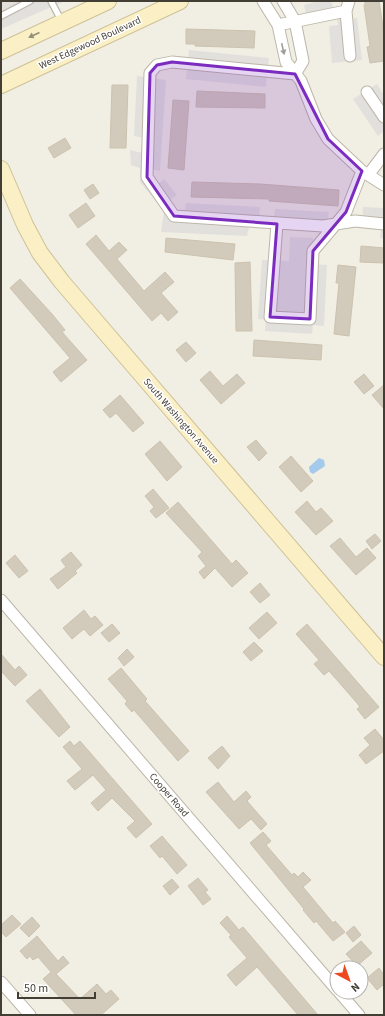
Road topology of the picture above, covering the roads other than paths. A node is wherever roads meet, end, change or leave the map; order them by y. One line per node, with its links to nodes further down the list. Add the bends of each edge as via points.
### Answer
1 (30, 1): 9 (lane)
2 (51, 1): 11 (lane)
3 (108, 1): 11 (street)
4 (156, 1): 13 (street, via 100,29)
5 (180, 1): 13 (street, West Edgewood Boulevard)
6 (263, 1): 12 (street)
7 (283, 1): 10 (street)
8 (347, 6): 10 (street); 15 (street)
9 (1, 16)
10 (295, 21): 12 (street); 16 (street, via 303,61)
11 (62, 22): 14 (street, one-way to 14)
12 (278, 24): 16 (street, one-way to 16, via 286,62)
13 (86, 44): 17 (street, West Edgewood Boulevard)
14 (1, 51)
15 (350, 56)
16 (295, 74): 22 (street, via 328,139); 24 (street, via 172,62 157,66 150,73 146,177 174,216)
17 (1, 85)
18 (367, 92): 19 (street)
19 (384, 117)
20 (384, 154): 22 (street)
21 (1, 169): 28 (street, South Washington Avenue, via 40,253 62,282)
22 (365, 172): 23 (street); 25 (street)
23 (384, 185)
24 (277, 224): 25 (street); 25 (street, via 270,317 310,319 313,251)
25 (338, 224): 26 (street, via 355,221)
26 (384, 224)
27 (1, 600): 29 (street, Cooper Road)
28 (384, 657)
29 (329, 981)
30 (1, 982): 32 (street)
31 (346, 1000): 33 (street, Cooper Road)
32 (30, 1015)
33 (359, 1015)

